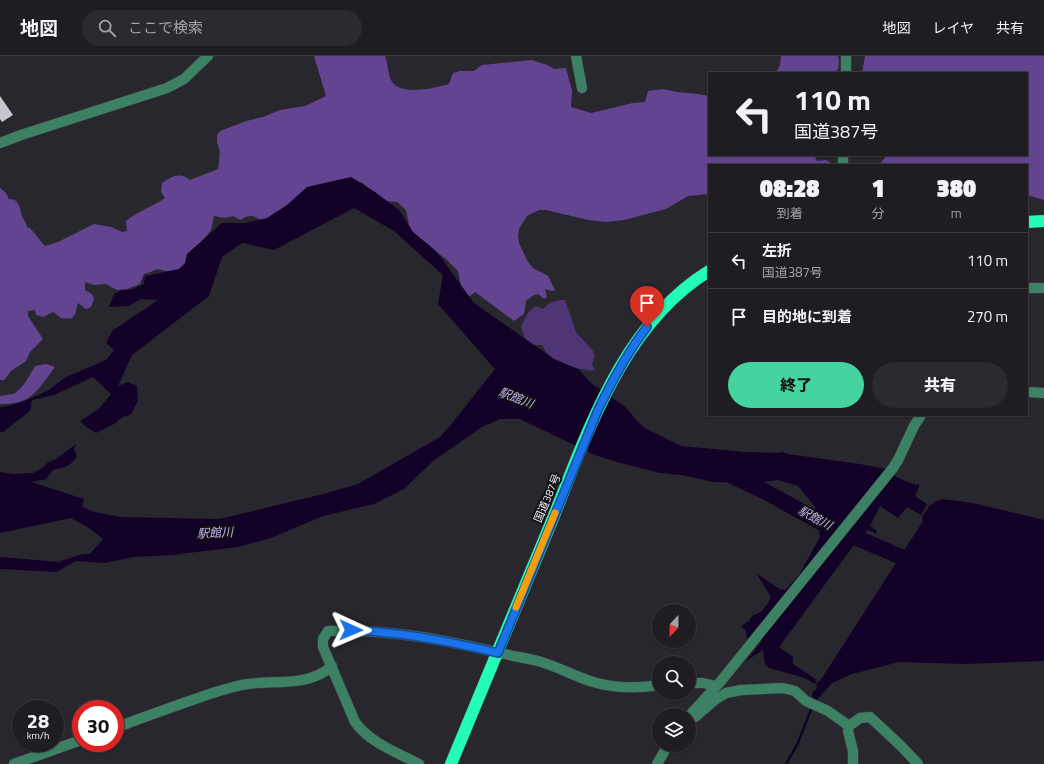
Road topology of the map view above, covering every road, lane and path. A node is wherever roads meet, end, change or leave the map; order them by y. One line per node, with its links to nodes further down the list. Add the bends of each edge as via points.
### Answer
1 (208, 56): 6 (street, via 184,78 167,88)
2 (576, 56): 5 (street)
3 (846, 56): 4 (street)
4 (846, 72)
5 (582, 88)
6 (0, 143)
7 (1044, 221): 8 (highway)
8 (1028, 222)
9 (708, 271): 15 (highway, 国道387号, via 682,290 658,313 637,340 612,380)
10 (1028, 288): 11 (street)
11 (1044, 288)
12 (1028, 392): 13 (street)
13 (1044, 393)
14 (920, 416): 18 (street, via 893,468)
15 (498, 651): 16 (street, via 409,635 374,631 328,631 322,642); 19 (street, via 546,664 591,682 622,687); 28 (highway, 国道387号)
16 (332, 666): 22 (street, via 307,679 247,684 186,702); 27 (street, via 359,728 379,743)
17 (696, 683): 18 (street)
18 (719, 684): 20 (street)
19 (652, 686)
20 (696, 709)
21 (696, 716): 23 (street, via 726,693 783,688 795,691 806,701 828,711)
22 (124, 725)
23 (849, 726): 30 (street); 31 (street, via 860,718 870,717)
24 (72, 743): 26 (street)
25 (664, 752): 29 (street)
26 (14, 764)
27 (419, 764)
28 (451, 764)
29 (657, 764)
30 (853, 764)
31 (918, 764)

